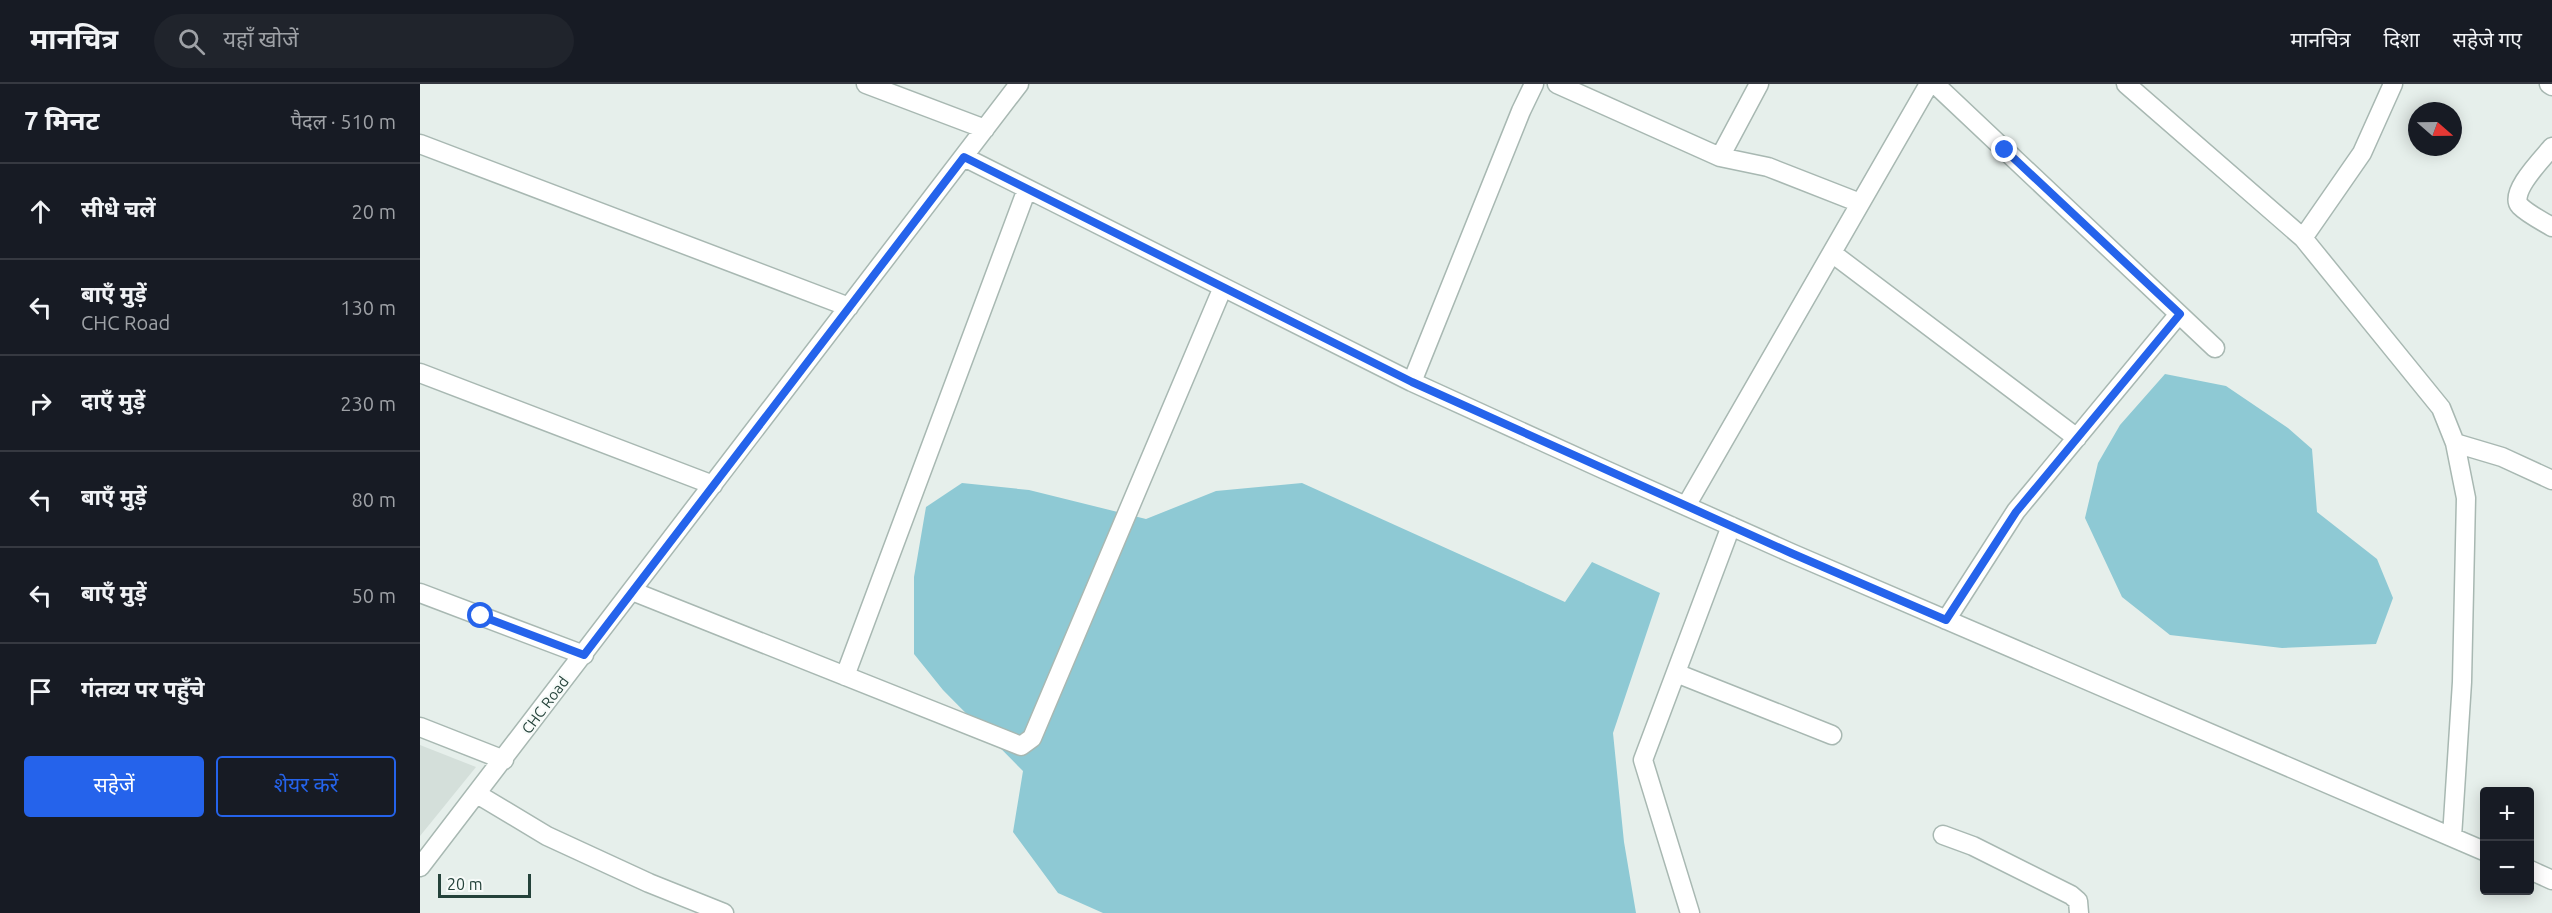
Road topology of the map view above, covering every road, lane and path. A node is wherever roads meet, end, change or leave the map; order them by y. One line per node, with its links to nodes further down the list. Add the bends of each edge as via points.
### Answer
1 (866, 84): 10 (street)
2 (1019, 84): 10 (street, CHC Road)
3 (1534, 84): 25 (street)
4 (1557, 84): 14 (street)
5 (1759, 84): 14 (street)
6 (1929, 84): 16 (street)
7 (1935, 84): 22 (street)
8 (2126, 84): 18 (street)
9 (2392, 84): 18 (street, via 2362,153)
10 (985, 129): 13 (street, CHC Road)
11 (420, 144): 21 (street)
12 (2552, 147): 17 (street, via 2519,189 2517,198 2519,205)
13 (964, 157): 15 (street); 21 (street, CHC Road)
14 (1720, 157): 16 (street, via 1768,167)
15 (1027, 189): 20 (street); 37 (street)
16 (1860, 203): 19 (street)
17 (2552, 227)
18 (2303, 238): 27 (street, via 2442,408)
19 (1832, 253): 26 (street); 30 (street)
20 (1223, 287): 25 (street); 37 (street, via 1032,738 1021,746)
21 (849, 308): 29 (street, CHC Road)
22 (2180, 314): 23 (street); 26 (street)
23 (2215, 348)
24 (420, 373): 29 (street)
25 (1412, 382): 30 (street)
26 (2077, 438): 34 (street, via 2016,512)
27 (2455, 443): 28 (street, via 2502,457); 43 (street, via 2466,498 2462,682)
28 (2552, 480)
29 (713, 485): 32 (street, CHC Road)
30 (1686, 506): 31 (street)
31 (1731, 526): 34 (street); 36 (street)
32 (632, 591): 35 (street, CHC Road); 37 (street)
33 (420, 593): 35 (street)
34 (1946, 620): 43 (street)
35 (584, 655): 40 (street, CHC Road)
36 (1676, 673): 39 (street); 49 (street, via 1643,760)
37 (845, 676)
38 (420, 727): 40 (street)
39 (1832, 735)
40 (504, 760): 41 (street, CHC Road)
41 (477, 794): 45 (street, CHC Road); 48 (street, via 547,836)
42 (1943, 836): 50 (street, via 1973,846 2071,895 2078,901)
43 (2452, 837): 44 (street)
44 (2480, 849)
45 (420, 867)
46 (2534, 872): 47 (street)
47 (2552, 880)
48 (724, 913)
49 (1690, 913)
50 (2079, 913)

